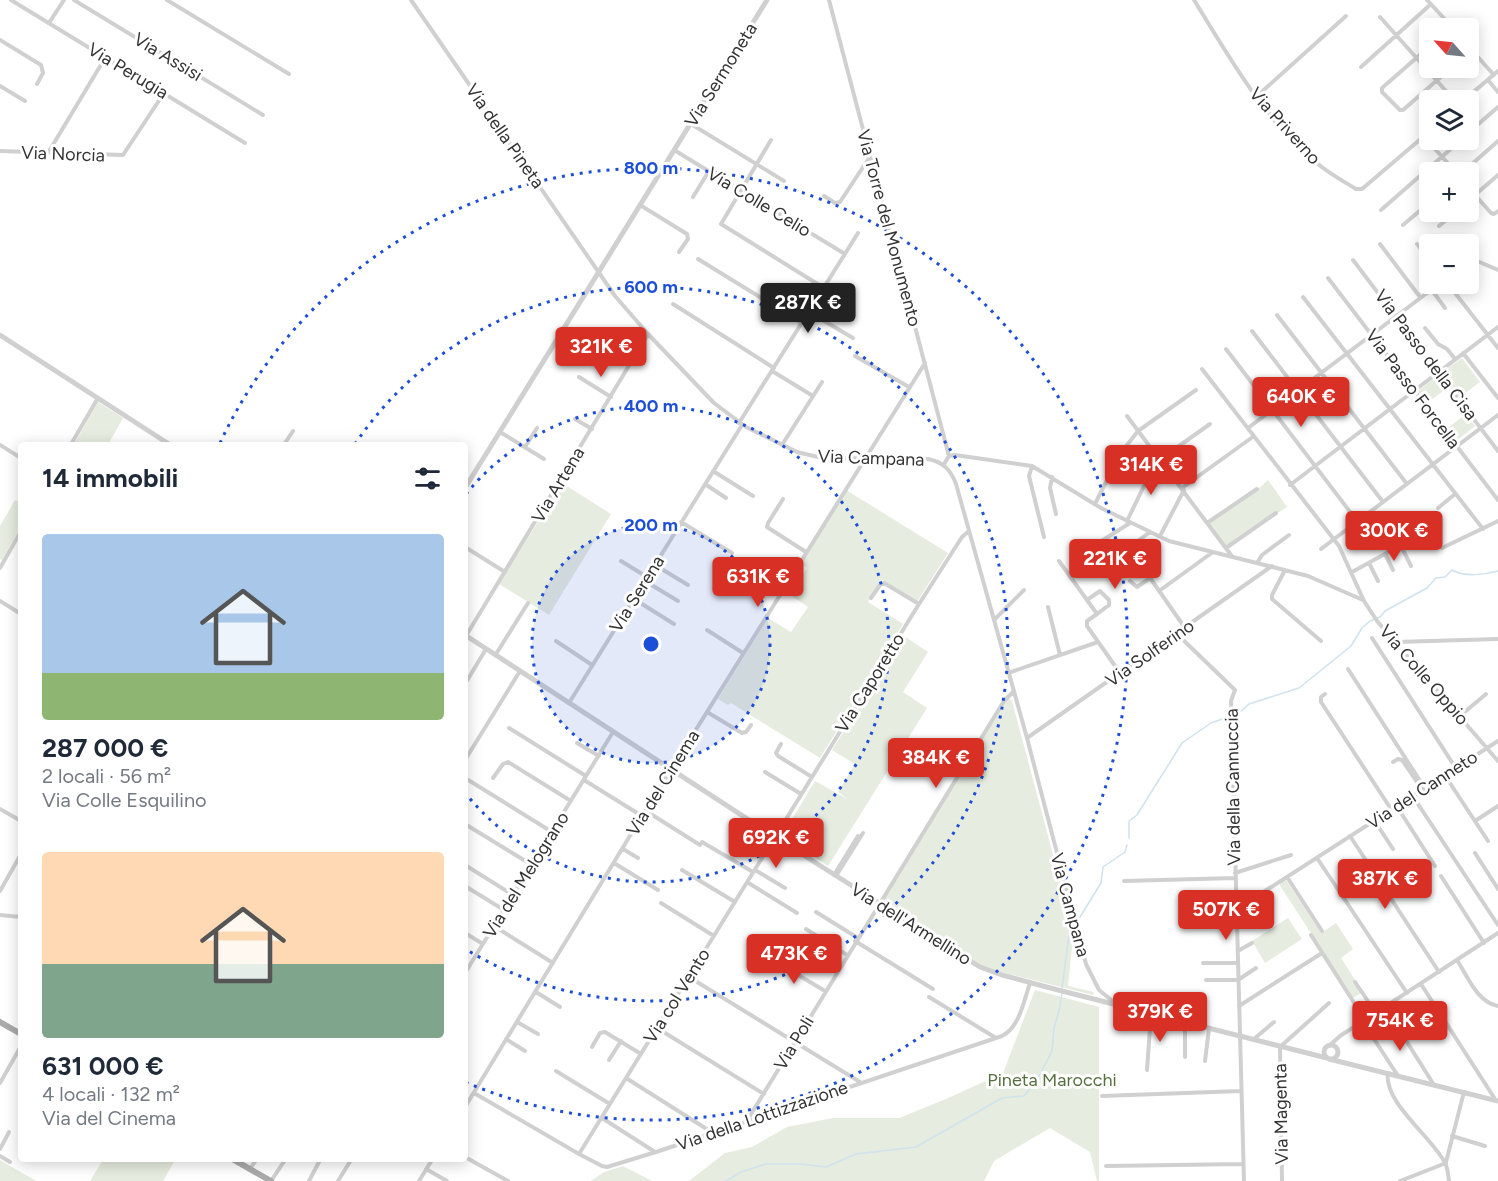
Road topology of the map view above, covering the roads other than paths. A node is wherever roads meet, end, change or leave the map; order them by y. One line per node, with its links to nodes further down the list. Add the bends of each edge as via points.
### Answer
1 (11, 0): 13 (street, Via Perugia)
2 (64, 0): 13 (street)
3 (74, 0): 36 (street, Via Assisi)
4 (167, 0): 22 (street)
5 (411, 0): 78 (street, Via della Pineta)
6 (767, 0): 38 (street, Via Sermoneta)
7 (829, 0): 48 (street, Via Torre del Monumento)
8 (1194, 0): 33 (street, Via Priverno)
9 (1429, 2): 12 (street); 14 (street)
10 (1346, 16): 33 (street)
11 (1380, 17): 14 (street)
12 (1443, 18)
13 (49, 23): 17 (street, Via Perugia)
14 (1396, 35): 18 (street); 20 (street)
15 (0, 40): 27 (street, via 41,65 43,73)
16 (1419, 55): 18 (street)
17 (105, 58): 32 (street, Via Perugia); 47 (street)
18 (1416, 58): 25 (street); 25 (street, via 1382,87 1382,92 1403,110)
19 (1479, 59): 23 (street)
20 (1361, 67)
21 (1498, 71): 23 (street)
22 (289, 74)
23 (1494, 75): 26 (street)
24 (1438, 78): 25 (street)
25 (1436, 80): 29 (street)
26 (1488, 80): 30 (street); 31 (street)
27 (38, 84)
28 (0, 86): 34 (street)
29 (1445, 90)
30 (1476, 90)
31 (1498, 92)
32 (164, 93): 42 (street, Via Perugia); 47 (street, Via Norcia, via 123,155)
33 (1256, 97): 39 (street, Via Priverno, via 1314,161 1357,190)
34 (25, 101)
35 (1498, 107): 37 (street)
36 (263, 115)
37 (1479, 123)
38 (691, 124): 43 (street, Via Sermoneta); 52 (street)
39 (1419, 139)
40 (771, 140): 52 (street)
41 (1498, 141): 51 (street)
42 (245, 143)
43 (674, 150): 53 (street, Via Colle Celio); 61 (street, Via Sermoneta)
44 (1436, 150): 49 (street)
45 (1450, 150): 49 (street)
46 (0, 151): 47 (street, Via Norcia)
47 (48, 153)
48 (870, 157): 58 (street, via 838,202); 106 (street, Via Torre del Monumento)
49 (1442, 157): 50 (street); 62 (street)
50 (1446, 162)
51 (1474, 162)
52 (756, 164): 55 (street); 56 (street)
53 (709, 171): 56 (street, Via Colle Celio); 59 (street)
54 (1498, 175): 57 (street)
55 (784, 181)
56 (740, 190): 73 (street, Via Colle Celio); 80 (street, via 721,225)
57 (1479, 192)
58 (824, 196)
59 (693, 197)
60 (1479, 198): 64 (street)
61 (640, 205): 72 (street, via 687,234); 78 (street, Via Sermoneta)
62 (1381, 210)
63 (1419, 211): 66 (street)
64 (1496, 213)
65 (1444, 222): 67 (street)
66 (1402, 225)
67 (1439, 226)
68 (858, 233): 73 (street, Via Serena)
69 (1380, 244): 85 (street)
70 (1417, 244): 71 (street)
71 (1419, 246)
72 (680, 252)
73 (845, 254): 80 (street, Via Serena)
74 (698, 259): 91 (street)
75 (1353, 260): 90 (street, Via Passo della Cisa)
76 (1479, 261): 77 (street)
77 (1498, 270)
78 (598, 272): 95 (street, Via Campana); 135 (street, Via Sermoneta)
79 (1328, 278): 98 (street, Via Passo Forcella)
80 (824, 288): 88 (street, Via Serena)
81 (1424, 294): 85 (street)
82 (1435, 294): 87 (street)
83 (1456, 294): 96 (street)
84 (1303, 297): 103 (street)
85 (1420, 297): 90 (street)
86 (673, 304): 107 (street)
87 (1445, 308)
88 (809, 312): 91 (street, Via Serena); 99 (street)
89 (1277, 315): 110 (street)
90 (1396, 316): 98 (street); 109 (street, Via Passo della Cisa)
91 (802, 323): 107 (street, Via Serena)
92 (1498, 327): 96 (street)
93 (1425, 328): 105 (street)
94 (1252, 332): 115 (street)
95 (648, 334): 118 (street, Via Artena); 126 (street, Via Campana, via 717,405)
96 (1488, 334): 100 (street); 102 (street)
97 (0, 335): 119 (street)
98 (1371, 335): 103 (street); 116 (street, Via Passo Forcella)
99 (853, 338)
100 (1498, 348)
101 (1226, 349): 121 (street)
102 (1463, 353): 105 (street); 120 (street)
103 (1346, 354): 110 (street); 122 (street)
104 (855, 356): 113 (street)
105 (1455, 359): 109 (street)
106 (925, 363): 113 (street, Via del Cinema); 147 (street, Via Torre del Monumento)
107 (773, 369): 117 (street); 126 (street, Via Serena)
108 (1202, 369): 129 (street, Via Colle Oppio)
109 (1438, 371): 116 (street); 131 (street, Via Passo della Cisa)
110 (1322, 372): 115 (street); 130 (street)
111 (579, 377): 118 (street)
112 (822, 382): 117 (street)
113 (909, 387): 149 (street, Via del Cinema)
114 (1196, 390): 134 (street)
115 (1297, 391): 121 (street); 144 (street)
116 (1413, 391): 122 (street); 142 (street, Via Passo Forcella)
117 (813, 396): 141 (street)
118 (611, 397): 132 (street, Via Artena)
119 (98, 398): 137 (street); 138 (street)
120 (1498, 398)
121 (1273, 409): 129 (street); 152 (street)
122 (1389, 409): 130 (street); 153 (street)
123 (1498, 414): 131 (street)
124 (1127, 416): 134 (street)
125 (575, 419): 132 (street)
126 (741, 424): 141 (street, Via Campana); 155 (street, Via Serena)
127 (1210, 424): 150 (street)
128 (537, 428): 143 (street)
129 (1248, 428): 136 (street, Via Colle Oppio)
130 (1364, 428): 144 (street); 160 (street)
131 (1480, 428): 142 (street); 145 (street, Via Passo della Cisa)
132 (592, 429): 212 (street, Via Artena)
133 (292, 431): 139 (street)
134 (1138, 431): 150 (street); 169 (street, via 1121,452)
135 (499, 432): 143 (street); 157 (street, Via Sermoneta)
136 (1254, 436): 159 (street, Via Colle Oppio); 161 (street)
137 (72, 442)
138 (165, 442)
139 (285, 442)
140 (0, 445): 146 (street)
141 (782, 445): 149 (street, Via Campana, via 822,459)
142 (1456, 446): 153 (street); 167 (street, Via Passo Forcella)
143 (525, 447): 148 (street)
144 (1340, 447): 152 (street); 168 (street)
145 (1498, 451)
146 (18, 456)
147 (948, 456): 151 (street); 154 (street)
148 (544, 459)
149 (863, 459): 151 (street, Via Campana, via 924,459); 196 (street, Via del Cinema)
150 (1160, 459): 161 (street); 176 (street, via 1152,468)
151 (944, 465): 180 (street, Via Campana, via 955,481)
152 (1315, 465): 159 (street); 173 (street)
153 (1432, 465): 160 (street); 163 (street)
154 (1032, 466): 156 (street); 185 (street, via 1029,476)
155 (713, 471): 158 (street, Via Serena); 164 (street)
156 (1052, 477): 169 (street); 172 (street, via 1050,488)
157 (468, 483)
158 (705, 484): 165 (street); 175 (street, Via Serena)
159 (1290, 484): 187 (street, Via Colle Oppio)
160 (1407, 484): 168 (street)
161 (1183, 489): 177 (street); 186 (street)
162 (1257, 489): 177 (street)
163 (1455, 494): 170 (street); 179 (street)
164 (753, 496)
165 (726, 498)
166 (783, 499): 196 (street, via 767,527)
167 (1498, 500)
168 (1383, 502): 173 (street)
169 (1095, 504): 176 (street)
170 (1438, 508)
171 (1275, 513): 192 (street)
172 (1056, 514)
173 (1358, 521): 187 (street)
174 (1498, 521): 179 (street)
175 (681, 522): 198 (street); 206 (street, Via Serena)
176 (1129, 522): 181 (street); 188 (street)
177 (1207, 523): 192 (street)
178 (1400, 528): 189 (street)
179 (1483, 529): 193 (street)
180 (969, 531): 228 (street, Via Caporetto); 232 (street, Via Campana)
181 (1150, 532): 186 (street); 190 (street)
182 (1425, 532): 189 (street)
183 (1289, 535): 204 (street)
184 (18, 536): 209 (street)
185 (1044, 537)
186 (1160, 537): 197 (street)
187 (1334, 539): 195 (street); 213 (street, Via Colle Oppio)
188 (1103, 540)
189 (1407, 542): 191 (street)
190 (1131, 546)
191 (1401, 546): 199 (street); 208 (street)
192 (1226, 548): 200 (street)
193 (1442, 548)
194 (468, 549): 212 (street)
195 (1320, 549)
196 (806, 552): 246 (street, Via del Cinema)
197 (1213, 552): 200 (street); 220 (street)
198 (732, 553)
199 (1385, 554): 205 (street); 211 (street)
200 (1232, 556): 204 (street)
201 (621, 561): 215 (street)
202 (1059, 561): 223 (street)
203 (1139, 562): 214 (street)
204 (1257, 562): 207 (street)
205 (1369, 563): 213 (street); 217 (street)
206 (655, 564): 215 (street, Via Serena); 218 (street)
207 (1272, 566): 210 (street); 234 (street, Via Solferino)
208 (1410, 566)
209 (0, 568)
210 (1285, 570): 224 (street, via 1312,577); 242 (street, via 1272,600)
211 (1393, 570)
212 (505, 572): 236 (street, Via Artena)
213 (1352, 572): 224 (street, Via Colle Oppio)
214 (1150, 578): 216 (street, via 1137,587); 220 (street)
215 (646, 579): 222 (street, Via Serena); 226 (street)
216 (1130, 581)
217 (1378, 581)
218 (688, 585)
219 (1024, 590): 232 (street)
220 (1159, 591): 234 (street)
221 (871, 598): 228 (street, via 884,583)
222 (634, 599): 233 (street); 249 (street, Via Serena)
223 (1087, 600): 231 (street); 231 (street, via 1100,591 1109,600 1109,605)
224 (1364, 600): 244 (street, Via Colle Oppio)
225 (0, 601): 230 (street)
226 (678, 601)
227 (528, 603): 247 (street)
228 (919, 604): 277 (street, Via Caporetto)
229 (1048, 607): 248 (street)
230 (18, 612)
231 (1096, 614): 243 (street, via 1087,625)
232 (994, 620): 252 (street, Via Campana)
233 (674, 624)
234 (1185, 628): 237 (street, Via Solferino)
235 (707, 630): 246 (street)
236 (468, 632)
237 (1177, 634): 253 (street, Via Solferino); 315 (street, Via della Cannuccia, via 1234,688 1231,710)
238 (468, 636): 245 (street, Via dell'Armellino)
239 (1372, 638): 273 (street)
240 (1498, 639): 244 (street)
241 (556, 641): 249 (street)
242 (1321, 641)
243 (1098, 642): 248 (street); 253 (street)
244 (1396, 642): 260 (street, Via Colle Oppio)
245 (486, 649): 247 (street, Via dell'Armellino); 254 (street)
246 (743, 653): 259 (street, Via del Cinema)
247 (496, 654): 251 (street, Via dell'Armellino)
248 (1060, 655): 252 (street)
249 (592, 666): 258 (street, Via Serena)
250 (1348, 669): 281 (street)
251 (520, 670): 258 (street, Via dell'Armellino); 269 (street)
252 (1008, 673): 255 (street, Via Campana)
253 (1120, 673): 264 (street, Via Solferino)
254 (468, 679)
255 (1013, 692): 264 (street, Via Campana); 330 (street, Via Poli)
256 (1325, 694): 288 (street, via 1321,702)
257 (1486, 694): 260 (street)
258 (569, 703): 263 (street, Via dell'Armellino)
259 (707, 712): 261 (street, via 742,733); 274 (street, Via del Cinema)
260 (1460, 716): 268 (street, Via Colle Oppio)
261 (751, 725)
262 (509, 728): 279 (street)
263 (613, 732): 270 (street, Via del Melograno); 274 (street, Via dell'Armellino)
264 (1027, 738): 374 (street, Via Campana, via 1086,964 1092,980)
265 (1498, 741): 268 (street, Via del Canneto)
266 (577, 743): 270 (street)
267 (781, 744): 277 (street, via 777,755)
268 (1487, 748): 271 (street, Via Colle Oppio); 273 (street, Via del Canneto)
269 (468, 755)
270 (598, 756): 279 (street, Via del Melograno)
271 (1498, 761)
272 (1393, 762): 281 (street, via 1402,760)
273 (1455, 767): 276 (street, Via del Canneto)
274 (672, 769): 289 (street, Via del Cinema); 298 (street, Via dell'Armellino)
275 (765, 772): 282 (street)
276 (1444, 774): 281 (street, Via del Canneto); 293 (street)
277 (812, 777): 282 (street, Via Caporetto)
278 (493, 778): 284 (street, via 508,762)
279 (585, 778): 284 (street, Via del Melograno); 290 (street)
280 (468, 780): 295 (street)
281 (1423, 788): 283 (street, Via del Canneto)
282 (801, 794): 298 (street, Via Caporetto)
283 (1412, 795): 285 (street, Via del Canneto); 338 (street)
284 (571, 801): 295 (street, Via del Melograno)
285 (1396, 805): 288 (street, Via del Canneto); 311 (street)
286 (1498, 806): 293 (street)
287 (0, 809): 291 (street)
288 (1391, 809): 292 (street, Via del Canneto)
289 (646, 811): 290 (street, Via del Cinema); 314 (street)
290 (642, 816): 301 (street, Via del Cinema)
291 (18, 819)
292 (1374, 820): 297 (street, Via del Canneto); 302 (street)
293 (1475, 821): 299 (street)
294 (468, 826): 310 (street)
295 (552, 832): 310 (street, Via del Melograno)
296 (860, 834): 316 (street)
297 (1350, 836): 307 (street, Via del Canneto); 360 (street)
298 (775, 837): 300 (street, Via col Vento); 316 (street, Via dell'Armellino)
299 (1488, 841)
300 (771, 843): 304 (street); 314 (street, Via col Vento)
301 (623, 849): 306 (street); 309 (street, Via del Cinema)
302 (1393, 849)
303 (1475, 853): 324 (street)
304 (789, 854)
305 (1291, 855): 315 (street)
306 (638, 858)
307 (1317, 858): 319 (street, Via del Canneto); 370 (street)
308 (18, 862): 326 (street)
309 (614, 863): 325 (street); 355 (street, Via del Cinema)
310 (532, 865): 327 (street, Via del Melograno)
311 (1435, 866)
312 (468, 867): 327 (street)
313 (682, 870): 328 (street)
314 (754, 871): 321 (street, Via col Vento); 323 (street)
315 (1235, 873): 318 (street, Via della Cannuccia)
316 (835, 876): 330 (street, Via dell'Armellino)
317 (1441, 876): 348 (street)
318 (1235, 878): 320 (street); 332 (street, Via della Cannuccia)
319 (1287, 878): 332 (street, Via del Canneto); 341 (street)
320 (1124, 881)
321 (747, 882): 328 (street, Via col Vento); 334 (street)
322 (468, 888): 331 (street)
323 (785, 888)
324 (1498, 889)
325 (658, 890)
326 (0, 891)
327 (513, 895): 331 (street, Via del Melograno)
328 (735, 902): 345 (street, Via col Vento)
329 (662, 903): 345 (street)
330 (878, 903): 346 (street, Via Poli); 365 (street, Via dell'Armellino, via 972,962)
331 (504, 910): 339 (street, Via del Melograno)
332 (1236, 911): 335 (street); 350 (street, Via della Cannuccia)
333 (816, 912): 346 (street)
334 (797, 913)
335 (1190, 914)
336 (0, 915): 337 (street)
337 (18, 917)
338 (1498, 924)
339 (494, 926): 349 (street, Via del Melograno); 355 (street)
340 (806, 929): 352 (street)
341 (1322, 931)
342 (1498, 933): 348 (street)
343 (468, 935): 349 (street)
344 (1311, 935): 351 (street)
345 (714, 936): 361 (street, Via col Vento)
346 (857, 939): 352 (street, Via Poli); 367 (street)
347 (1252, 943): 350 (street)
348 (1484, 943): 354 (street)
349 (483, 944): 358 (street, Via del Melograno)
350 (1237, 952): 357 (street, Via della Cannuccia)
351 (1322, 953): 375 (street); 380 (street)
352 (847, 955): 368 (street, Via Poli)
353 (773, 960): 368 (street)
354 (1457, 960): 360 (street); 376 (street, via 1483,1000)
355 (553, 963): 369 (street, Via del Cinema)
356 (1203, 963): 357 (street)
357 (1238, 963): 363 (street, Via della Cannuccia)
358 (468, 968)
359 (1256, 968): 363 (street)
360 (1439, 972): 366 (street)
361 (689, 977): 385 (street, Via col Vento); 395 (street)
362 (1206, 980): 363 (street)
363 (1238, 980): 375 (street, Via della Cannuccia)
364 (1355, 982): 378 (street)
365 (1030, 983): 374 (street, Via dell'Armellino); 390 (street, Via della Lottizzazione, via 1013,1027)
366 (1421, 984): 370 (street); 422 (street)
367 (933, 989)
368 (825, 991): 395 (street, Via Poli)
369 (536, 992): 373 (street); 382 (street, Via del Cinema)
370 (1407, 993): 377 (street)
371 (930, 997): 390 (street)
372 (1329, 1003): 398 (street)
373 (560, 1006)
374 (1119, 1006): 379 (street, Via dell'Armellino)
375 (1239, 1006): 389 (street, Via della Cannuccia)
376 (1498, 1006)
377 (1385, 1007): 378 (street); 416 (street)
378 (1376, 1013): 380 (street)
379 (1151, 1014): 384 (street, Via dell'Armellino); 409 (street)
380 (1364, 1021): 392 (street); 412 (street)
381 (0, 1022): 387 (main road)
382 (517, 1022): 388 (street); 391 (street, Via del Cinema)
383 (1274, 1022): 393 (street)
384 (1185, 1023): 386 (street, Via dell'Armellino); 404 (street)
385 (657, 1028): 403 (street, Via col Vento); 420 (street)
386 (1209, 1029): 389 (street, Via dell'Armellino); 407 (street)
387 (18, 1032)
388 (538, 1034)
389 (1240, 1036): 393 (street, Via dell'Armellino); 417 (street, Via della Cannuccia)
390 (997, 1038): 415 (street, Via della Lottizzazione)
391 (506, 1039): 401 (street); 419 (street, Via del Cinema)
392 (1336, 1039): 396 (street); 399 (street)
393 (1253, 1040): 398 (street, Via dell'Armellino)
394 (621, 1041): 397 (street, via 604,1032); 403 (street); 406 (street)
395 (795, 1042): 415 (street); 420 (street, Via Poli)
396 (1328, 1046): 399 (street); 402 (street); 405 (street, via 1324,1054)
397 (592, 1047)
398 (1280, 1047): 402 (street, Via dell'Armellino); 455 (street, Via Magenta)
399 (1337, 1050): 405 (street, via 1335,1057); 408 (street)
400 (18, 1051): 414 (street)
401 (525, 1051)
402 (1308, 1053): 405 (street, Via dell'Armellino)
403 (641, 1054): 413 (street, Via col Vento)
404 (1185, 1057)
405 (1328, 1059): 408 (street, Via dell'Armellino)
406 (609, 1060)
407 (1205, 1061)
408 (1351, 1064): 411 (street, Via dell'Armellino)
409 (1147, 1070)
410 (556, 1071): 424 (street)
411 (1388, 1073): 412 (street, Via dell'Armellino); 443 (street, via 1388,1085 1398,1102)
412 (1398, 1076): 416 (street, Via dell'Armellino)
413 (627, 1078): 424 (street, Via col Vento); 428 (street)
414 (0, 1083)
415 (861, 1083): 426 (street, Via della Lottizzazione)
416 (1434, 1085): 418 (street, Via dell'Armellino)
417 (1241, 1091): 421 (street); 444 (street, Via della Cannuccia)
418 (1464, 1092): 422 (street, Via dell'Armellino); 429 (street)
419 (474, 1093): 423 (street, Via del Cinema); 433 (street, Via della Lottizzazione)
420 (764, 1094): 426 (street, Via Poli)
421 (1102, 1096)
422 (1497, 1100)
423 (468, 1102)
424 (610, 1104): 425 (street, Via col Vento)
425 (602, 1118): 432 (street); 433 (street, Via col Vento)
426 (747, 1120): 428 (street, Via della Lottizzazione)
427 (9, 1132): 431 (street)
428 (713, 1133): 432 (street, Via della Lottizzazione)
429 (1452, 1136): 430 (street); 443 (street)
430 (1485, 1146)
431 (0, 1149)
432 (656, 1152): 433 (street, Via della Lottizzazione, via 606,1167)
433 (579, 1154)
434 (0, 1156): 436 (street)
435 (468, 1159): 453 (street)
436 (10, 1162)
437 (238, 1162): 446 (main road)
438 (255, 1162): 446 (street)
439 (284, 1162): 448 (street)
440 (319, 1162): 449 (street)
441 (350, 1162): 450 (street)
442 (431, 1162): 447 (street)
443 (1446, 1163): 456 (street); 457 (street)
444 (1243, 1164): 445 (street); 454 (street, Via della Cannuccia)
445 (1106, 1166)
446 (250, 1169): 448 (main road)
447 (426, 1169): 451 (street); 452 (street)
448 (271, 1181)
449 (309, 1181)
450 (338, 1181)
451 (419, 1181)
452 (447, 1181)
453 (507, 1181)
454 (1244, 1181)
455 (1282, 1181)
456 (1400, 1181)
457 (1449, 1181)

